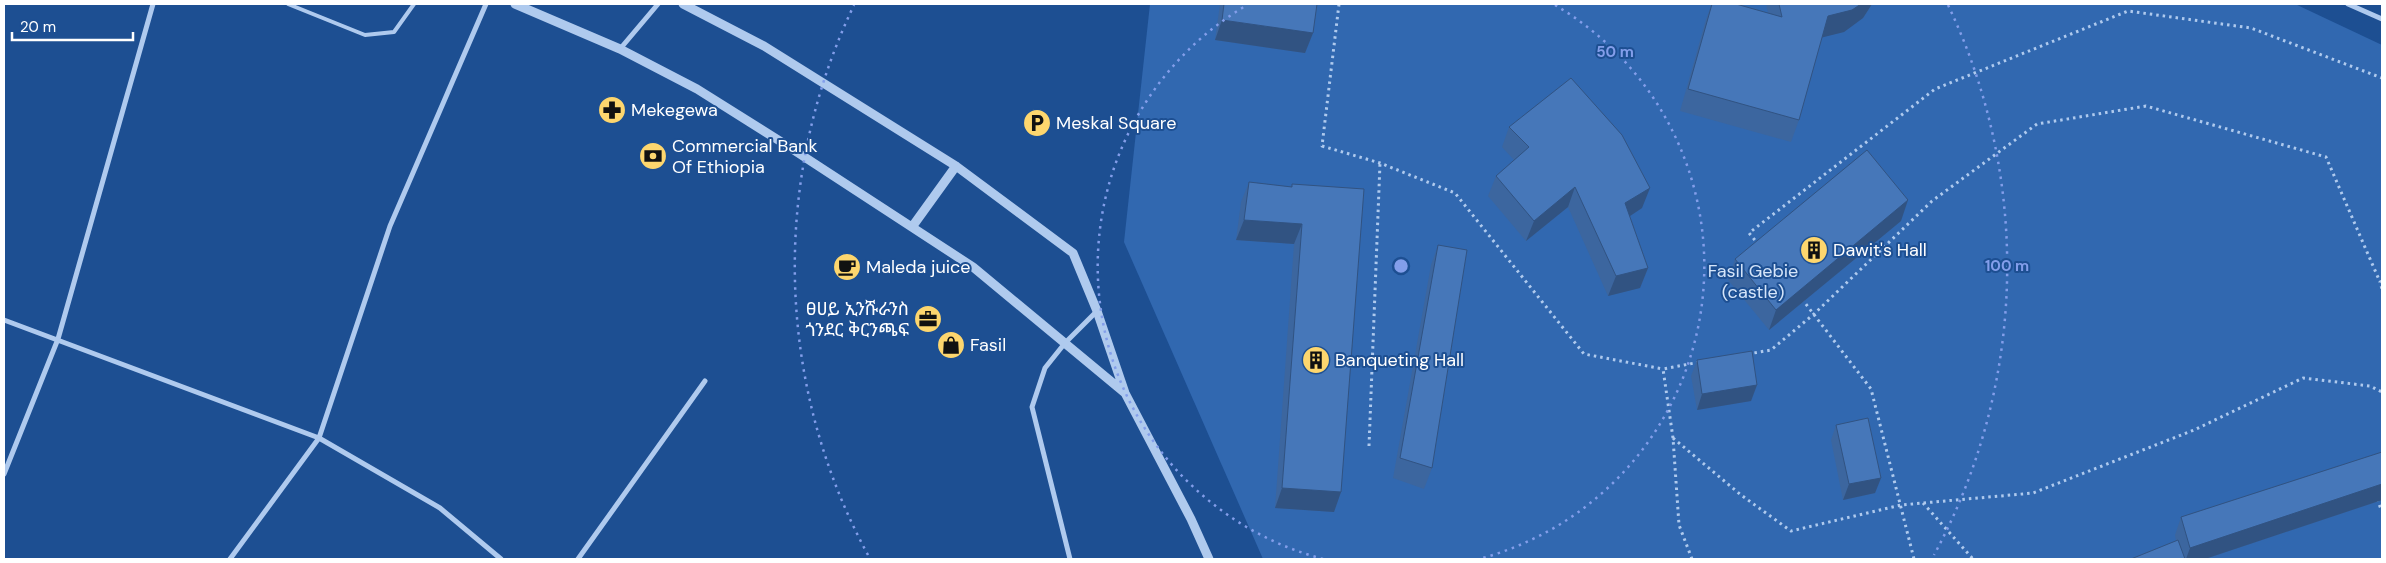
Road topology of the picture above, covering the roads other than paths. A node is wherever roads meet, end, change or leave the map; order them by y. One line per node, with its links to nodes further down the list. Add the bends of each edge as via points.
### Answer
1 (153, 4): 15 (street)
2 (288, 4): 3 (lane, via 365,36 394,32)
3 (414, 4)
4 (486, 4): 19 (street, via 390,226)
5 (515, 4): 10 (street)
6 (658, 4): 10 (street)
7 (683, 4): 11 (street, via 764,46)
8 (2348, 4): 9 (street)
9 (2382, 18)
10 (620, 49): 12 (street, via 697,89)
11 (956, 166): 12 (street); 13 (street, via 1074,253)
12 (912, 227): 16 (street, via 973,267)
13 (1097, 311): 16 (street); 18 (street)
14 (4, 320): 15 (street)
15 (58, 339): 19 (street); 20 (street)
16 (1065, 343): 18 (street); 24 (street, via 1045,368 1032,407)
17 (705, 380): 23 (street)
18 (1125, 393): 25 (street)
19 (318, 438): 21 (street); 22 (street, via 440,508)
20 (4, 474)
21 (230, 559)
22 (500, 559)
23 (578, 559)
24 (1070, 559)
25 (1209, 559)

